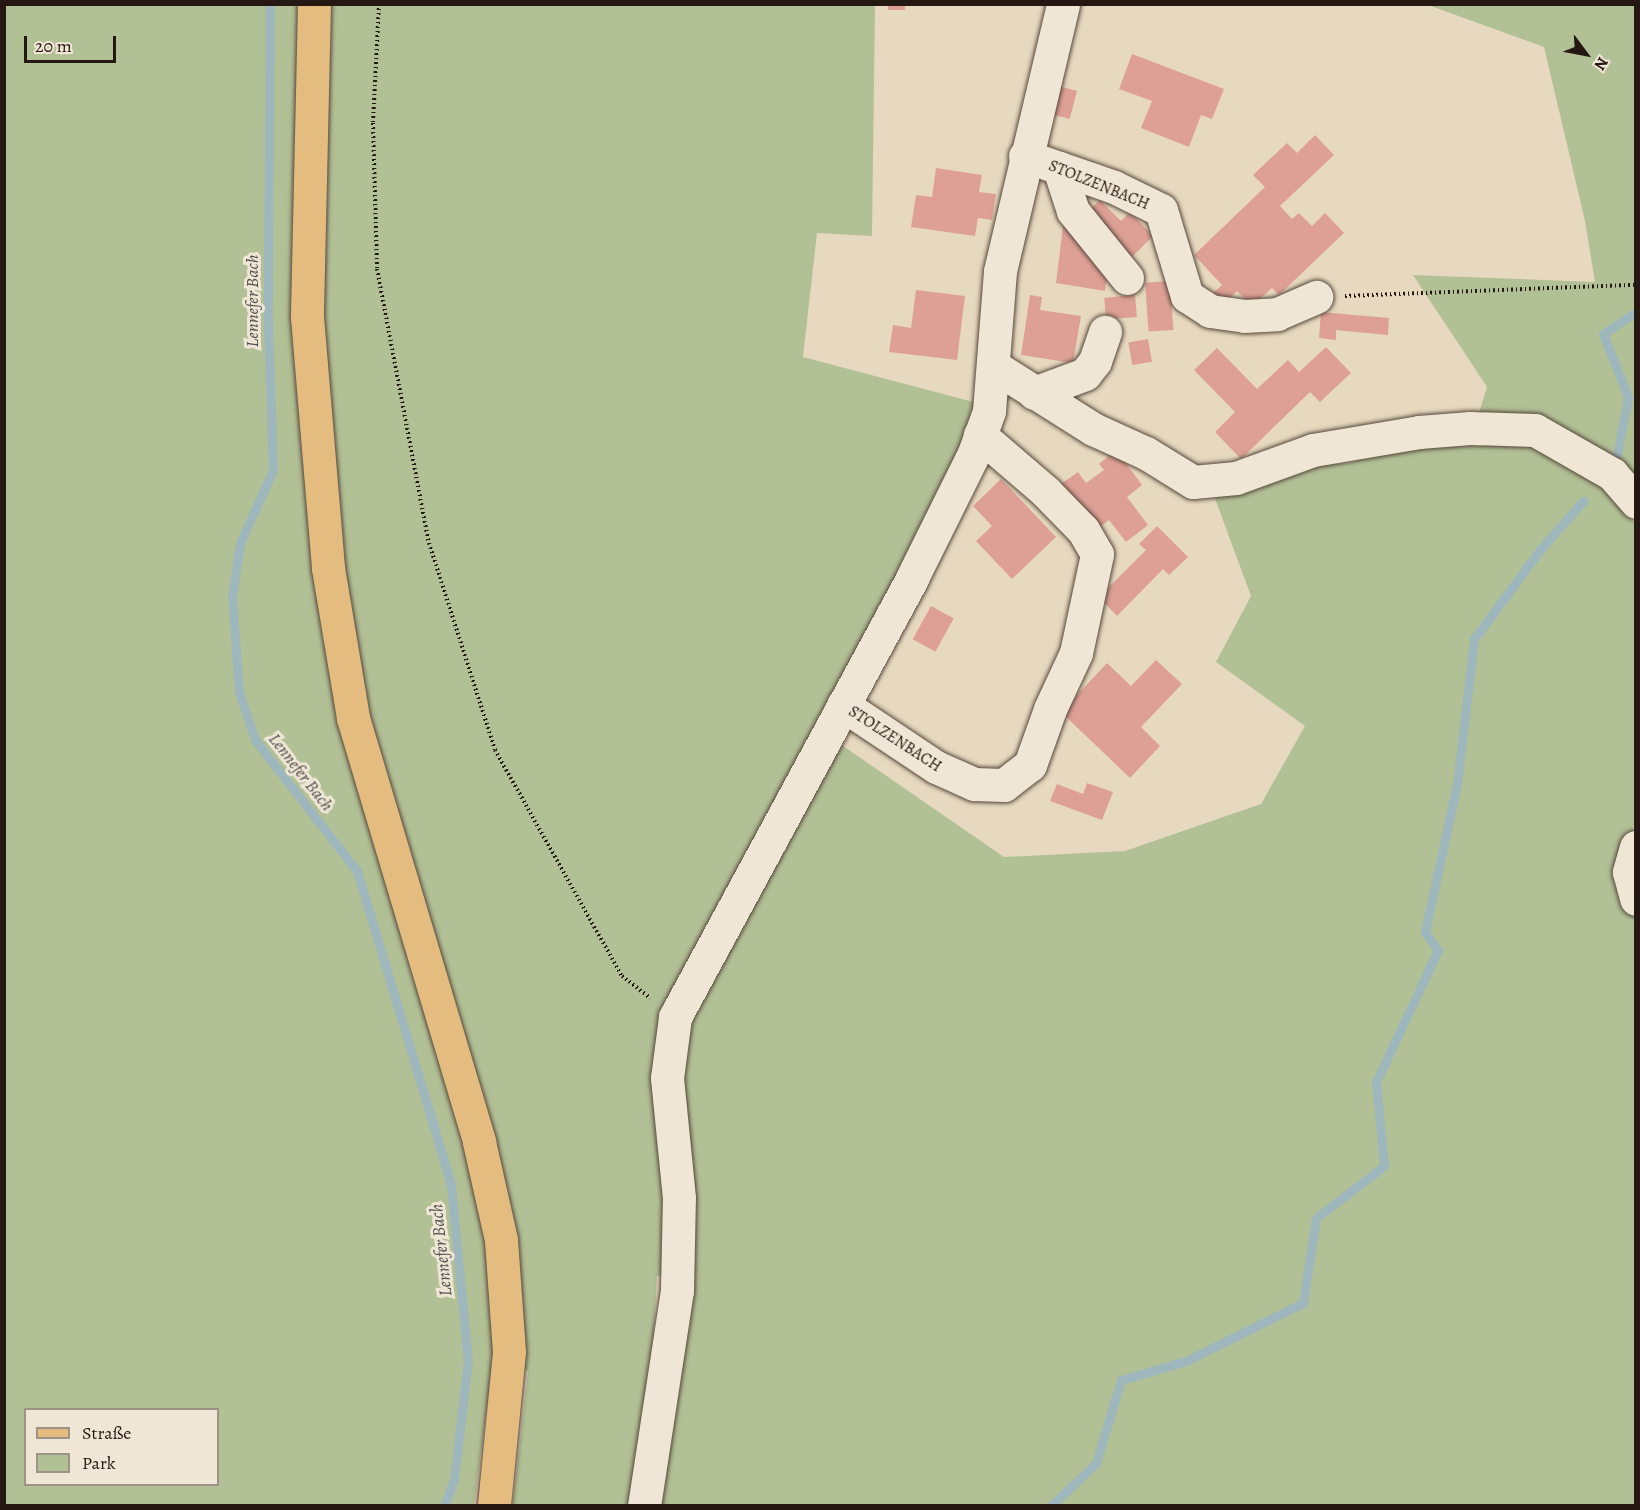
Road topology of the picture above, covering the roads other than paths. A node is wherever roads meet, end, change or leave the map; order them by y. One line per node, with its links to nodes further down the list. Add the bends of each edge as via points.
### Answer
1 (314, 4): 15 (main road, via 307,317 328,568 353,718 479,1142 501,1240 509,1352)
2 (1063, 4): 3 (street, STOLZENBACH)
3 (1026, 156): 4 (street, STOLZENBACH); 8 (street, STOLZENBACH, via 1000,271)
4 (1059, 168): 5 (street, via 1073,211); 6 (street, STOLZENBACH, via 1114,187 1161,210 1187,296 1210,311 1244,316 1277,314)
5 (1126, 278)
6 (1316, 297)
7 (1105, 332): 9 (street, via 1095,361 1084,374)
8 (995, 367): 9 (street); 10 (street, STOLZENBACH, via 989,411)
9 (1034, 393): 11 (street, via 1193,482 1236,478 1313,450 1470,428 1535,430 1612,474)
10 (980, 435): 12 (street, STOLZENBACH, via 954,498); 12 (street, STOLZENBACH, via 1083,530 1097,554 1076,653 1030,765 1004,785 974,784 936,767)
11 (1635, 502)
12 (843, 705): 16 (street, via 675,1017 667,1078 679,1198 677,1291)
13 (1635, 847): 14 (street, via 1629,872)
14 (1635, 899)
15 (494, 1506)
16 (644, 1506)

